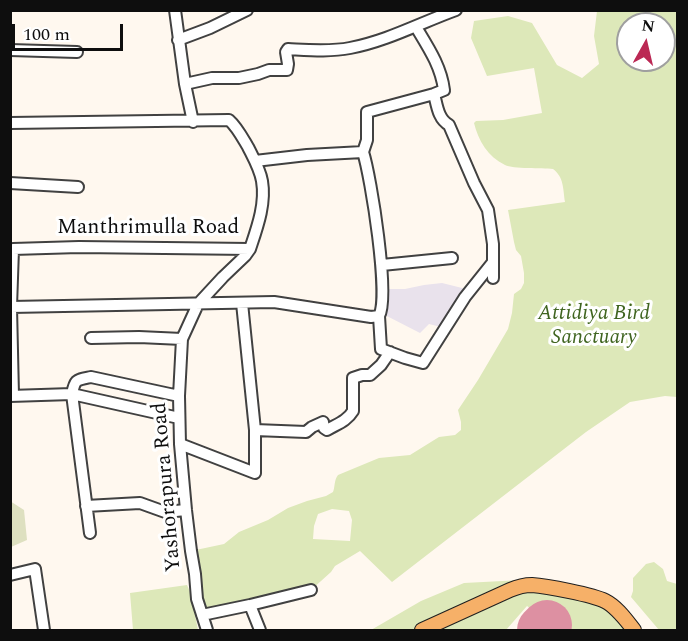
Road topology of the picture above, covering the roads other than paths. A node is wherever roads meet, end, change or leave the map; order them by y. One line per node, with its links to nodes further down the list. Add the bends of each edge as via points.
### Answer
1 (175, 10): 5 (street)
2 (247, 10): 5 (street)
3 (456, 10): 4 (street)
4 (416, 27): 8 (street, via 348,49 288,49 287,70); 9 (street, via 441,74 444,90)
5 (178, 40): 8 (street)
6 (10, 50): 7 (street)
7 (77, 52)
8 (185, 84): 10 (street)
9 (434, 94): 12 (street, via 367,112); 18 (street, via 443,122 449,125 488,210)
10 (193, 122): 11 (street, Manthrimulla Road); 13 (street, Manthrimulla Road, via 229,120)
11 (10, 123)
12 (363, 152): 13 (street); 19 (street)
13 (255, 161): 16 (street, Manthrimulla Road, via 263,194)
14 (10, 183): 15 (street)
15 (78, 187)
16 (250, 249): 22 (street); 23 (street, Manthrimulla Road, via 13,249)
17 (452, 258): 19 (street)
18 (493, 262): 20 (street); 27 (street, via 465,297 423,363)
19 (382, 265): 24 (street)
20 (493, 278)
21 (242, 303): 22 (street); 24 (street, via 274,302); 32 (street)
22 (198, 304): 23 (street); 26 (street)
23 (11, 307): 29 (street, Manthrimulla Road)
24 (379, 316): 27 (street, via 381,349)
25 (91, 338): 26 (street)
26 (182, 339): 30 (street, Yashorapura Road)
27 (390, 352): 32 (street, via 370,375 353,378 353,411 338,425 327,430 323,422 306,432)
28 (72, 394): 29 (street); 30 (street, via 77,379 91,377); 31 (street); 34 (street)
29 (12, 396)
30 (178, 396): 31 (street, Yashorapura Road)
31 (179, 418): 33 (street, Yashorapura Road)
32 (255, 430): 33 (street, via 255,473)
33 (180, 444): 35 (street, Yashorapura Road)
34 (86, 506): 35 (street, via 140,503 165,512); 36 (street)
35 (186, 510): 40 (street, Yashorapura Road)
36 (90, 533)
37 (10, 575): 41 (street, via 35,569)
38 (311, 590): 39 (street)
39 (250, 605): 40 (street); 43 (street)
40 (202, 615): 42 (street, Yashorapura Road)
41 (44, 630)
42 (207, 630)
43 (260, 630)
44 (422, 630): 45 (main road, via 510,590 533,585 605,601)
45 (634, 630)

